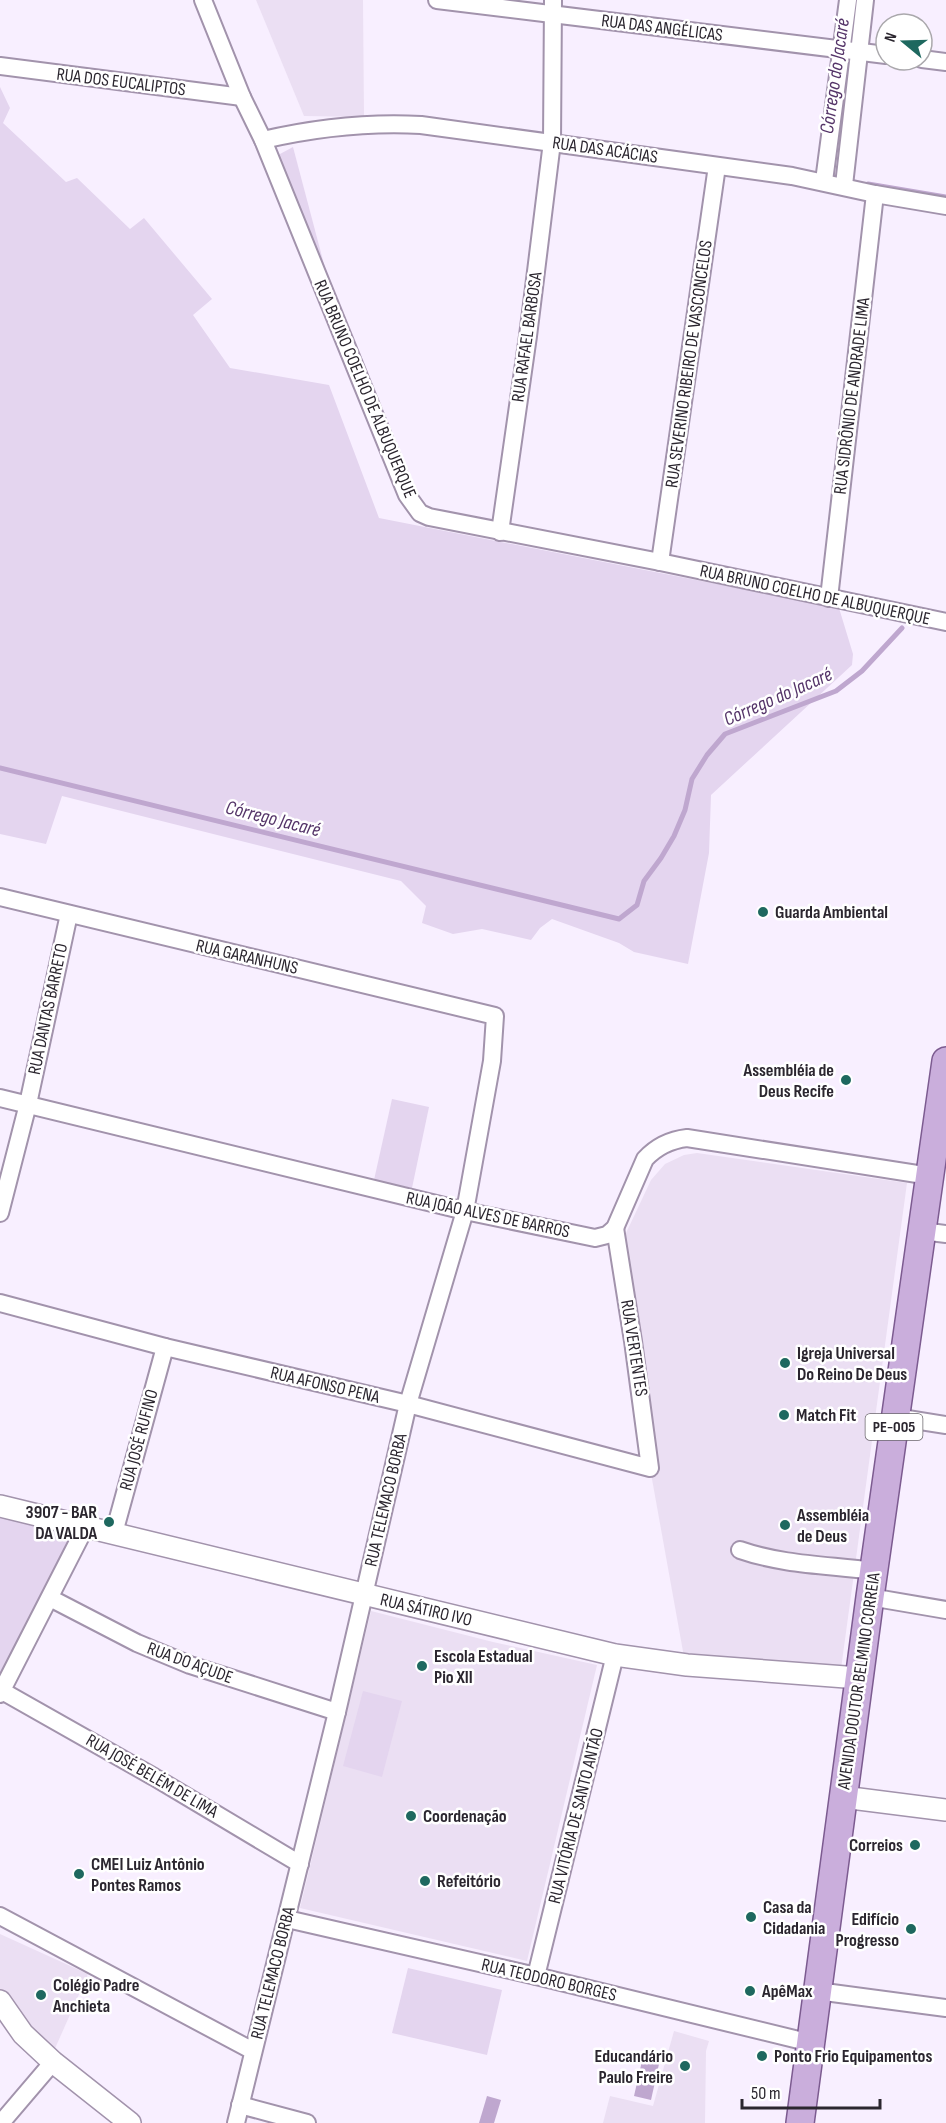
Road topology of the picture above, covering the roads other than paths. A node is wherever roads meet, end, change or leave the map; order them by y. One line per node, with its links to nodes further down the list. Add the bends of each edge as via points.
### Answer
1 (203, 0): 9 (street, RUA BRUNO COELHO DE ALBUQUERQUE)
2 (437, 0): 5 (street, RUA DAS ANGÉLICAS)
3 (848, 0): 6 (street)
4 (865, 0): 6 (street)
5 (553, 8): 6 (street, RUA DAS ANGÉLICAS); 11 (street, RUA RAFAEL BARBOSA)
6 (850, 50): 7 (street, RUA DAS ANGÉLICAS); 13 (street); 14 (street)
7 (874, 53)
8 (0, 66): 9 (street, RUA DOS EUCALIPTOS)
9 (242, 97): 10 (street, RUA BRUNO COELHO DE ALBUQUERQUE)
10 (263, 141): 11 (street, RUA DAS ACÁCIAS, via 302,131 385,123); 17 (street, RUA BRUNO COELHO DE ALBUQUERQUE, via 412,504 429,517)
11 (552, 142): 12 (street, RUA DAS ACÁCIAS); 17 (street, RUA RAFAEL BARBOSA)
12 (717, 166): 13 (street, RUA DAS ACÁCIAS); 18 (street, RUA SEVERINO RIBEIRO DE VASCONCELOS)
13 (824, 181): 14 (street, RUA DAS ACÁCIAS)
14 (844, 185): 15 (street, RUA DAS ACÁCIAS)
15 (875, 194): 16 (street, RUA DAS ACÁCIAS); 19 (street, RUA SIDRÔNIO DE ANDRADE LIMA)
16 (946, 206)
17 (500, 532): 18 (street, RUA BRUNO COELHO DE ALBUQUERQUE)
18 (660, 562): 19 (street, RUA BRUNO COELHO DE ALBUQUERQUE)
19 (829, 598): 20 (street, RUA BRUNO COELHO DE ALBUQUERQUE)
20 (946, 622)
21 (0, 897): 22 (street, RUA GARANHUNS)
22 (69, 914): 23 (street, RUA GARANHUNS); 26 (street, RUA DANTAS BARRETO)
23 (495, 1016): 28 (street, RUA TELEMACO BORBA, via 492,1061)
24 (946, 1061): 27 (main road, AVENIDA DOUTOR BELMINO CORREIA / PE-005)
25 (0, 1098): 26 (street, RUA JOÃO ALVES DE BARROS)
26 (28, 1104): 28 (street, RUA JOÃO ALVES DE BARROS); 29 (street, RUA DANTAS BARRETO)
27 (930, 1176): 30 (street, via 675,1139 645,1159); 31 (main road, AVENIDA DOUTOR BELMINO CORREIA / PE-005)
28 (465, 1211): 30 (street, RUA JOÃO ALVES DE BARROS, via 595,1238); 34 (street, RUA TELEMACO BORBA)
29 (0, 1213)
30 (615, 1228): 37 (street, RUA VERTENTES)
31 (934, 1233): 35 (main road, AVENIDA DOUTOR BELMINO CORREIA / PE-005)
32 (0, 1304): 33 (street, RUA AFONSO PENA)
33 (165, 1347): 34 (street, RUA AFONSO PENA); 40 (street, RUA JOSÉ RUFINO)
34 (408, 1404): 37 (street, RUA AFONSO PENA); 43 (street, RUA TELEMACO BORBA)
35 (896, 1417): 36 (street); 42 (main road, AVENIDA DOUTOR BELMINO CORREIA / PE-005)
36 (946, 1425)
37 (650, 1467)
38 (0, 1506): 39 (street, RUA SÁTIRO IVO)
39 (86, 1526): 40 (street, RUA SÁTIRO IVO); 44 (street)
40 (114, 1533): 43 (street, RUA SÁTIRO IVO)
41 (740, 1551): 42 (street)
42 (872, 1584): 45 (street); 47 (main road, AVENIDA DOUTOR BELMINO CORREIA / PE-005)
43 (364, 1596): 46 (street, RUA SÁTIRO IVO); 49 (street, RUA TELEMACO BORBA)
44 (50, 1598): 48 (street); 49 (street, RUA DO AÇUDE, via 137,1644)
45 (946, 1610)
46 (615, 1655): 47 (street, RUA SÁTIRO IVO, via 687,1665); 55 (street, RUA VITÓRIA DE SANTO ANTÃO)
47 (859, 1678): 50 (main road, AVENIDA DOUTOR BELMINO CORREIA / PE-005)
48 (1, 1692): 52 (street, RUA JOSÉ BELÉM DE LIMA)
49 (337, 1712): 52 (street, RUA TELEMACO BORBA)
50 (843, 1797): 51 (street); 56 (main road, AVENIDA DOUTOR BELMINO CORREIA / PE-005)
51 (946, 1810)
52 (300, 1864): 54 (street, RUA TELEMACO BORBA)
53 (0, 1916): 60 (street)
54 (287, 1919): 55 (street, RUA TEODORO BORGES); 60 (street, RUA TELEMACO BORBA)
55 (536, 1976): 59 (street, RUA TEODORO BORGES)
56 (818, 1991): 58 (street); 59 (main road, AVENIDA DOUTOR BELMINO CORREIA / PE-005)
57 (0, 2001): 61 (street, via 23,2034)
58 (946, 2008)
59 (811, 2043): 67 (main road, AVENIDA DOUTOR BELMINO CORREIA / PE-005)
60 (253, 2051): 62 (street, RUA TELEMACO BORBA)
61 (53, 2062): 63 (street); 64 (street)
62 (240, 2105): 65 (street, RUA TELEMACO BORBA); 66 (street)
63 (1, 2123)
64 (130, 2123)
65 (236, 2123)
66 (307, 2123)
67 (800, 2123)

